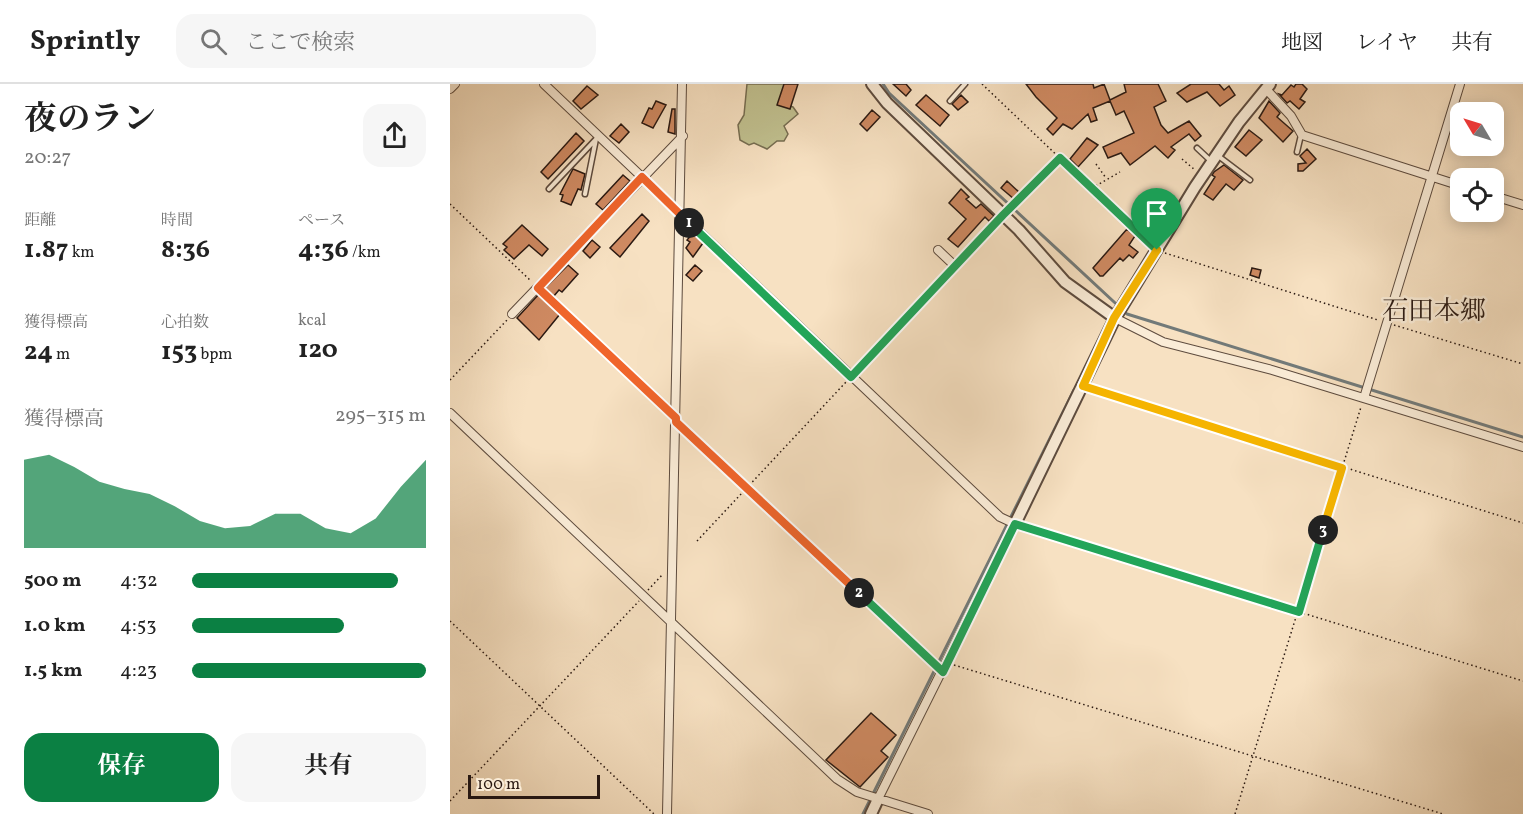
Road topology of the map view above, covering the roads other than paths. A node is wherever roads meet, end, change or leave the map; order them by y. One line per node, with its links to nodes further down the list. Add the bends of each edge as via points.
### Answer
1 (455, 84): 8 (street)
2 (544, 84): 12 (street)
3 (681, 84): 11 (street)
4 (872, 84): 25 (street)
5 (965, 84): 9 (lane)
6 (1461, 84): 17 (street)
7 (1268, 87): 10 (street); 15 (street)
8 (450, 89)
9 (950, 101)
10 (1302, 135): 14 (lane); 17 (street)
11 (683, 136): 16 (street); 24 (street)
12 (598, 138): 16 (street); 20 (lane); 21 (lane)
13 (1197, 148): 15 (lane)
14 (1297, 152)
15 (1214, 159): 18 (lane); 30 (street)
16 (642, 177): 24 (street); 27 (street)
17 (1432, 177): 19 (street); 31 (street)
18 (1250, 180)
19 (1450, 183)
20 (549, 189)
21 (585, 194)
22 (1504, 199): 23 (street)
23 (1523, 205)
24 (681, 215): 34 (street, via 1000,517); 35 (street)
25 (1003, 215): 26 (street, via 955,266); 30 (street, via 1065,282)
26 (938, 250)
27 (538, 288): 28 (lane); 29 (street)
28 (554, 304)
29 (512, 314)
30 (1114, 318): 31 (street, via 1163,342); 34 (street)
31 (1364, 398): 33 (street)
32 (450, 413): 35 (street)
33 (1523, 447)
34 (1015, 524): 36 (street)
35 (672, 622): 36 (street, via 837,779); 37 (street)
36 (878, 799): 38 (street); 39 (street)
37 (667, 814)
38 (871, 814)
39 (928, 814)

